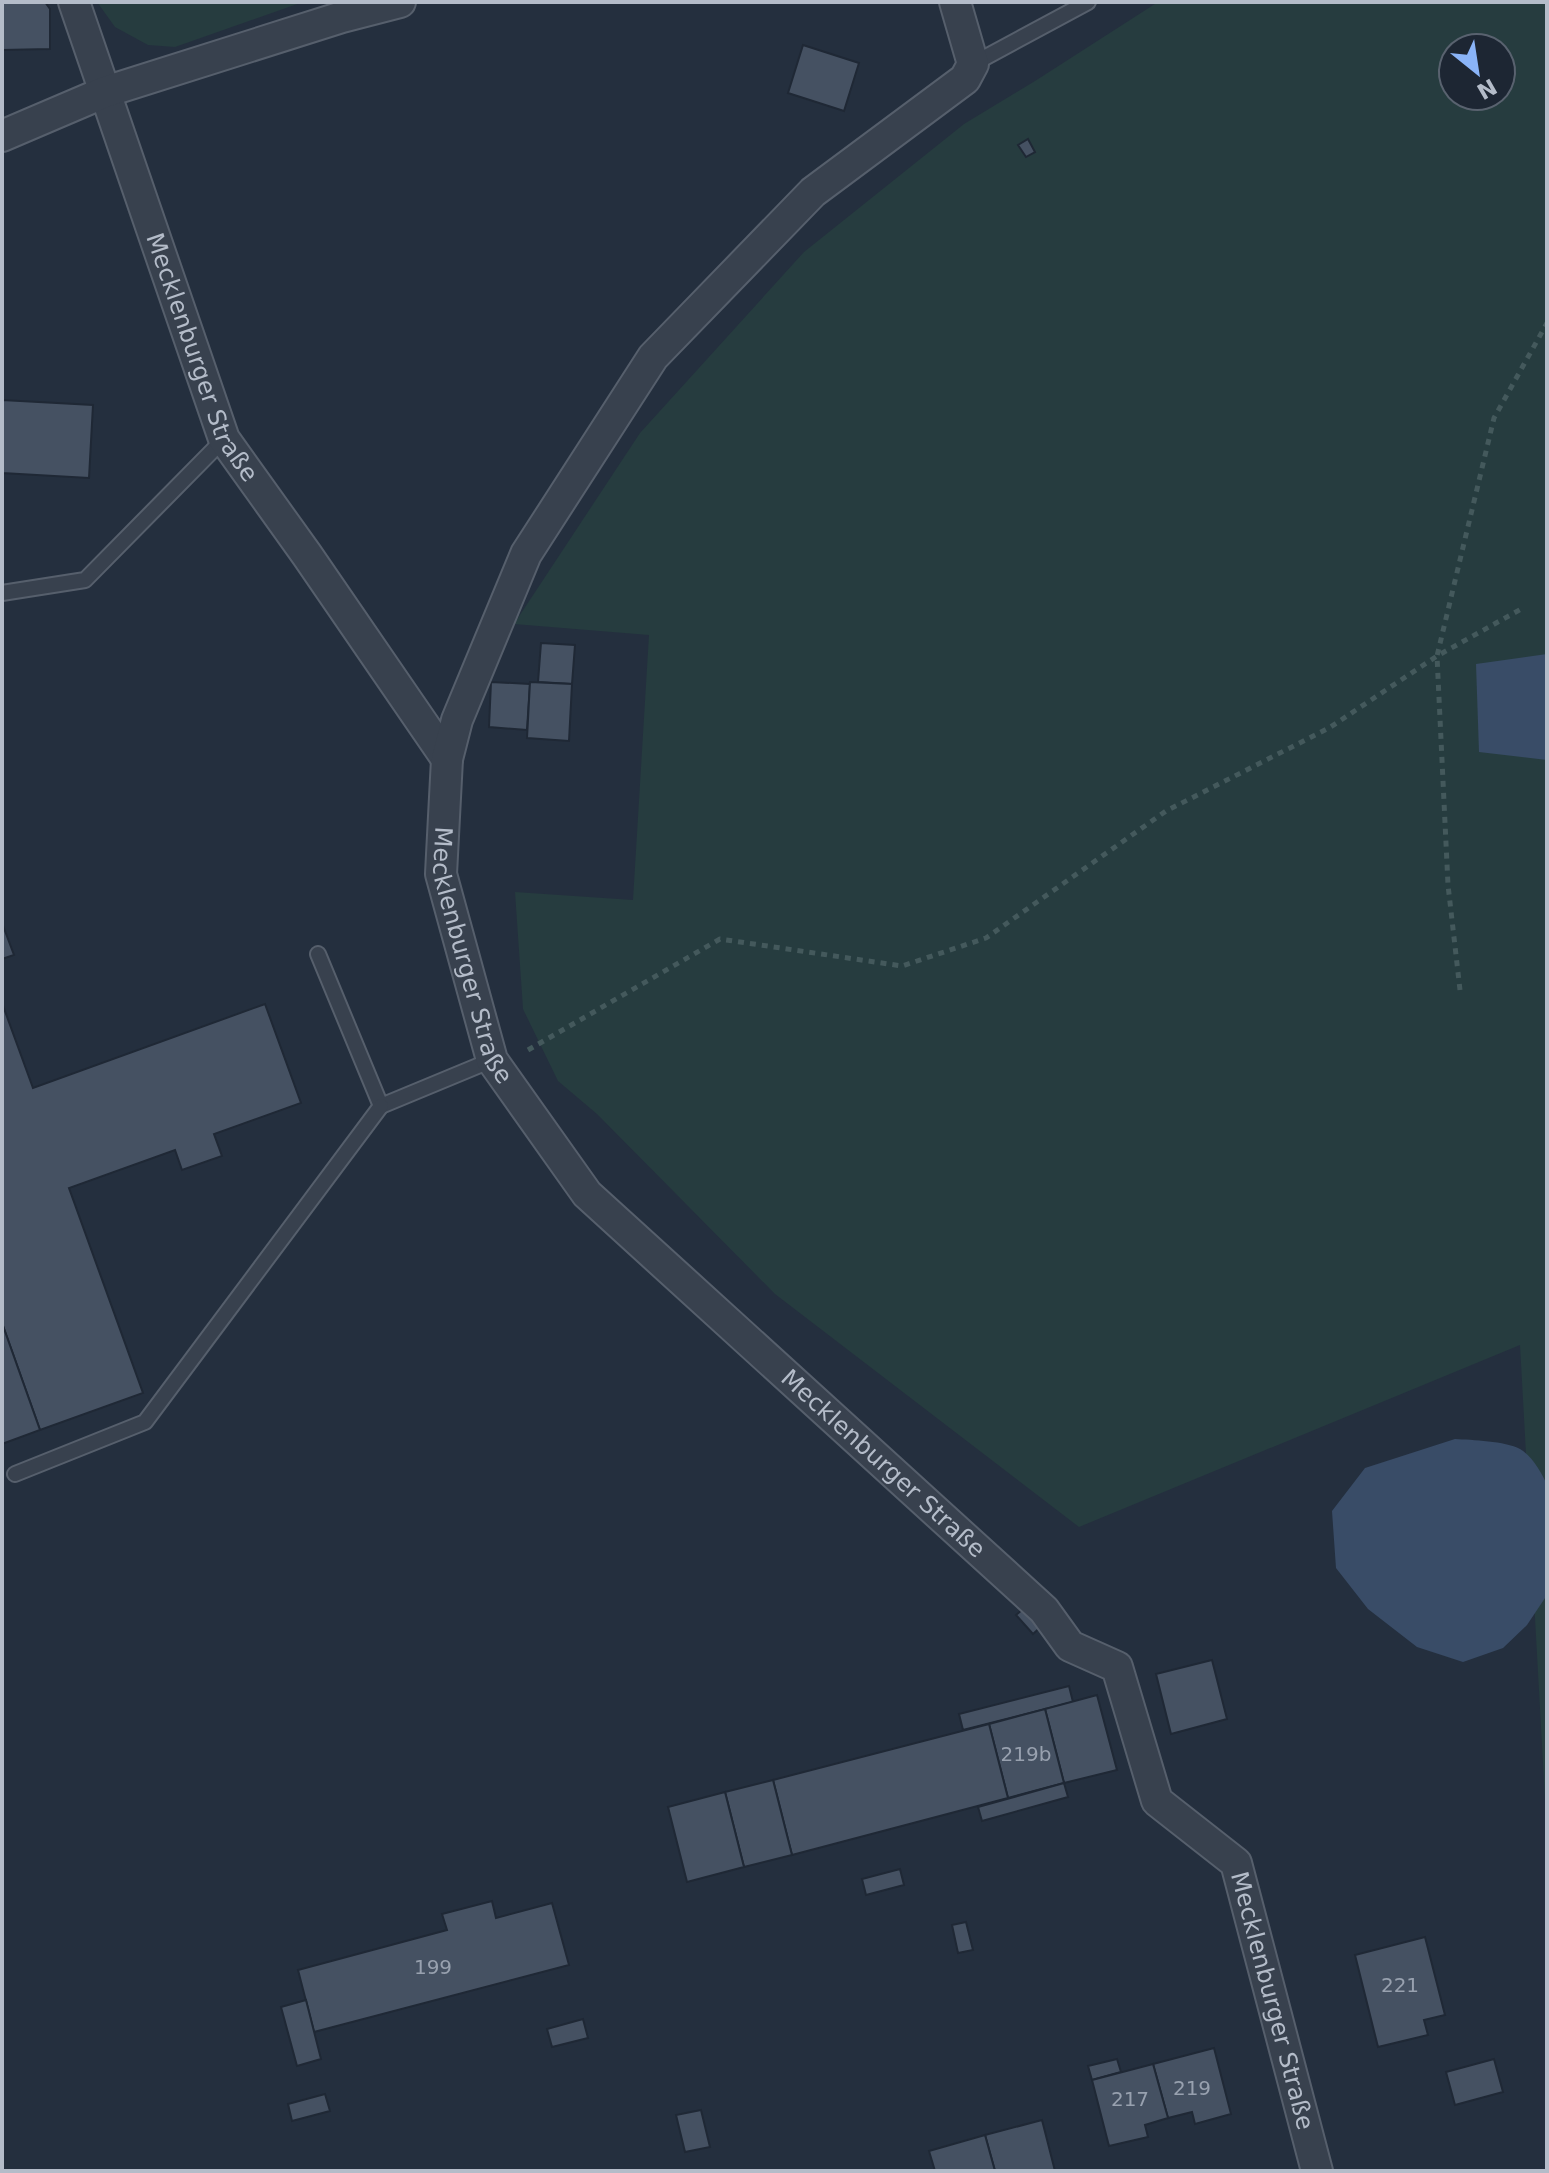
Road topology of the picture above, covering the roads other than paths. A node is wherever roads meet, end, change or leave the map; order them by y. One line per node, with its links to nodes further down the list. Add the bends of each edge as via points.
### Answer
1 (74, 2): 6 (street, Mecklenburger Straße)
2 (400, 2): 6 (street)
3 (955, 2): 5 (street)
4 (1088, 2): 5 (lane)
5 (973, 64): 10 (street, Mecklenburger Straße, via 965,79 813,192 653,357 526,554 457,720)
6 (105, 92): 7 (street); 8 (street, Mecklenburger Straße)
7 (2, 136)
8 (224, 439): 9 (lane, via 85,580); 10 (street, Mecklenburger Straße)
9 (2, 593)
10 (447, 759): 12 (street, Mecklenburger Straße, via 441,874)
11 (318, 954): 13 (lane)
12 (492, 1060): 13 (lane); 15 (street, Mecklenburger Straße, via 587,1194 1044,1610 1070,1646 1117,1667 1157,1801 1236,1863)
13 (381, 1106): 14 (lane, via 145,1422)
14 (15, 1474)
15 (1317, 2171)

